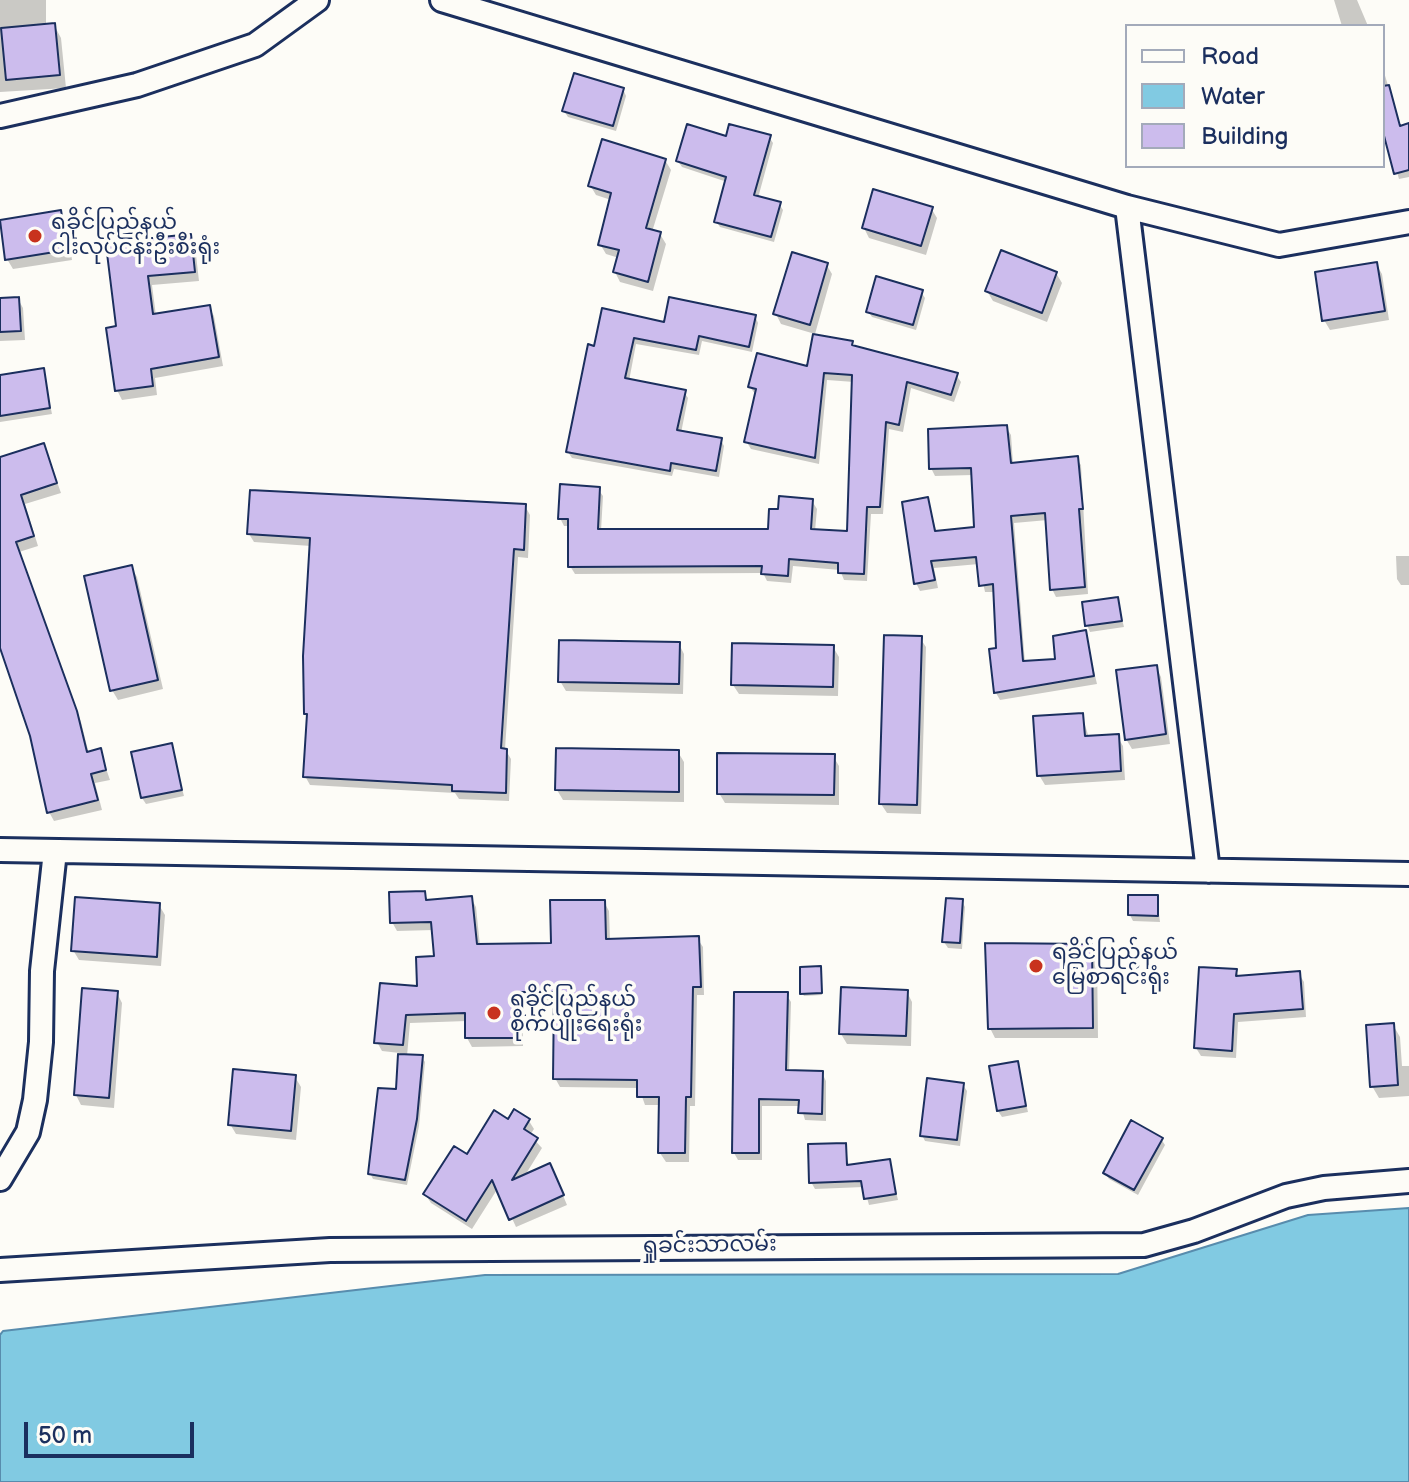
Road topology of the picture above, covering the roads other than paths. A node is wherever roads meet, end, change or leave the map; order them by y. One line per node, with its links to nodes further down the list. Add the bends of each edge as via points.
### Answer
1 (317, 0): 3 (street, via 255,45 137,85)
2 (442, 0): 4 (street)
3 (0, 116)
4 (1127, 207): 5 (street, via 1279,245); 8 (street)
5 (1409, 222)
6 (0, 850): 7 (street)
7 (55, 851): 8 (street); 10 (street, via 35,1100 28,1132)
8 (1208, 871): 9 (street)
9 (1409, 874)
10 (0, 1179)
11 (1409, 1181): 12 (street, ရှုခင်းသာလမ်း, via 1286,1196 1144,1245 330,1250)
12 (0, 1270)

